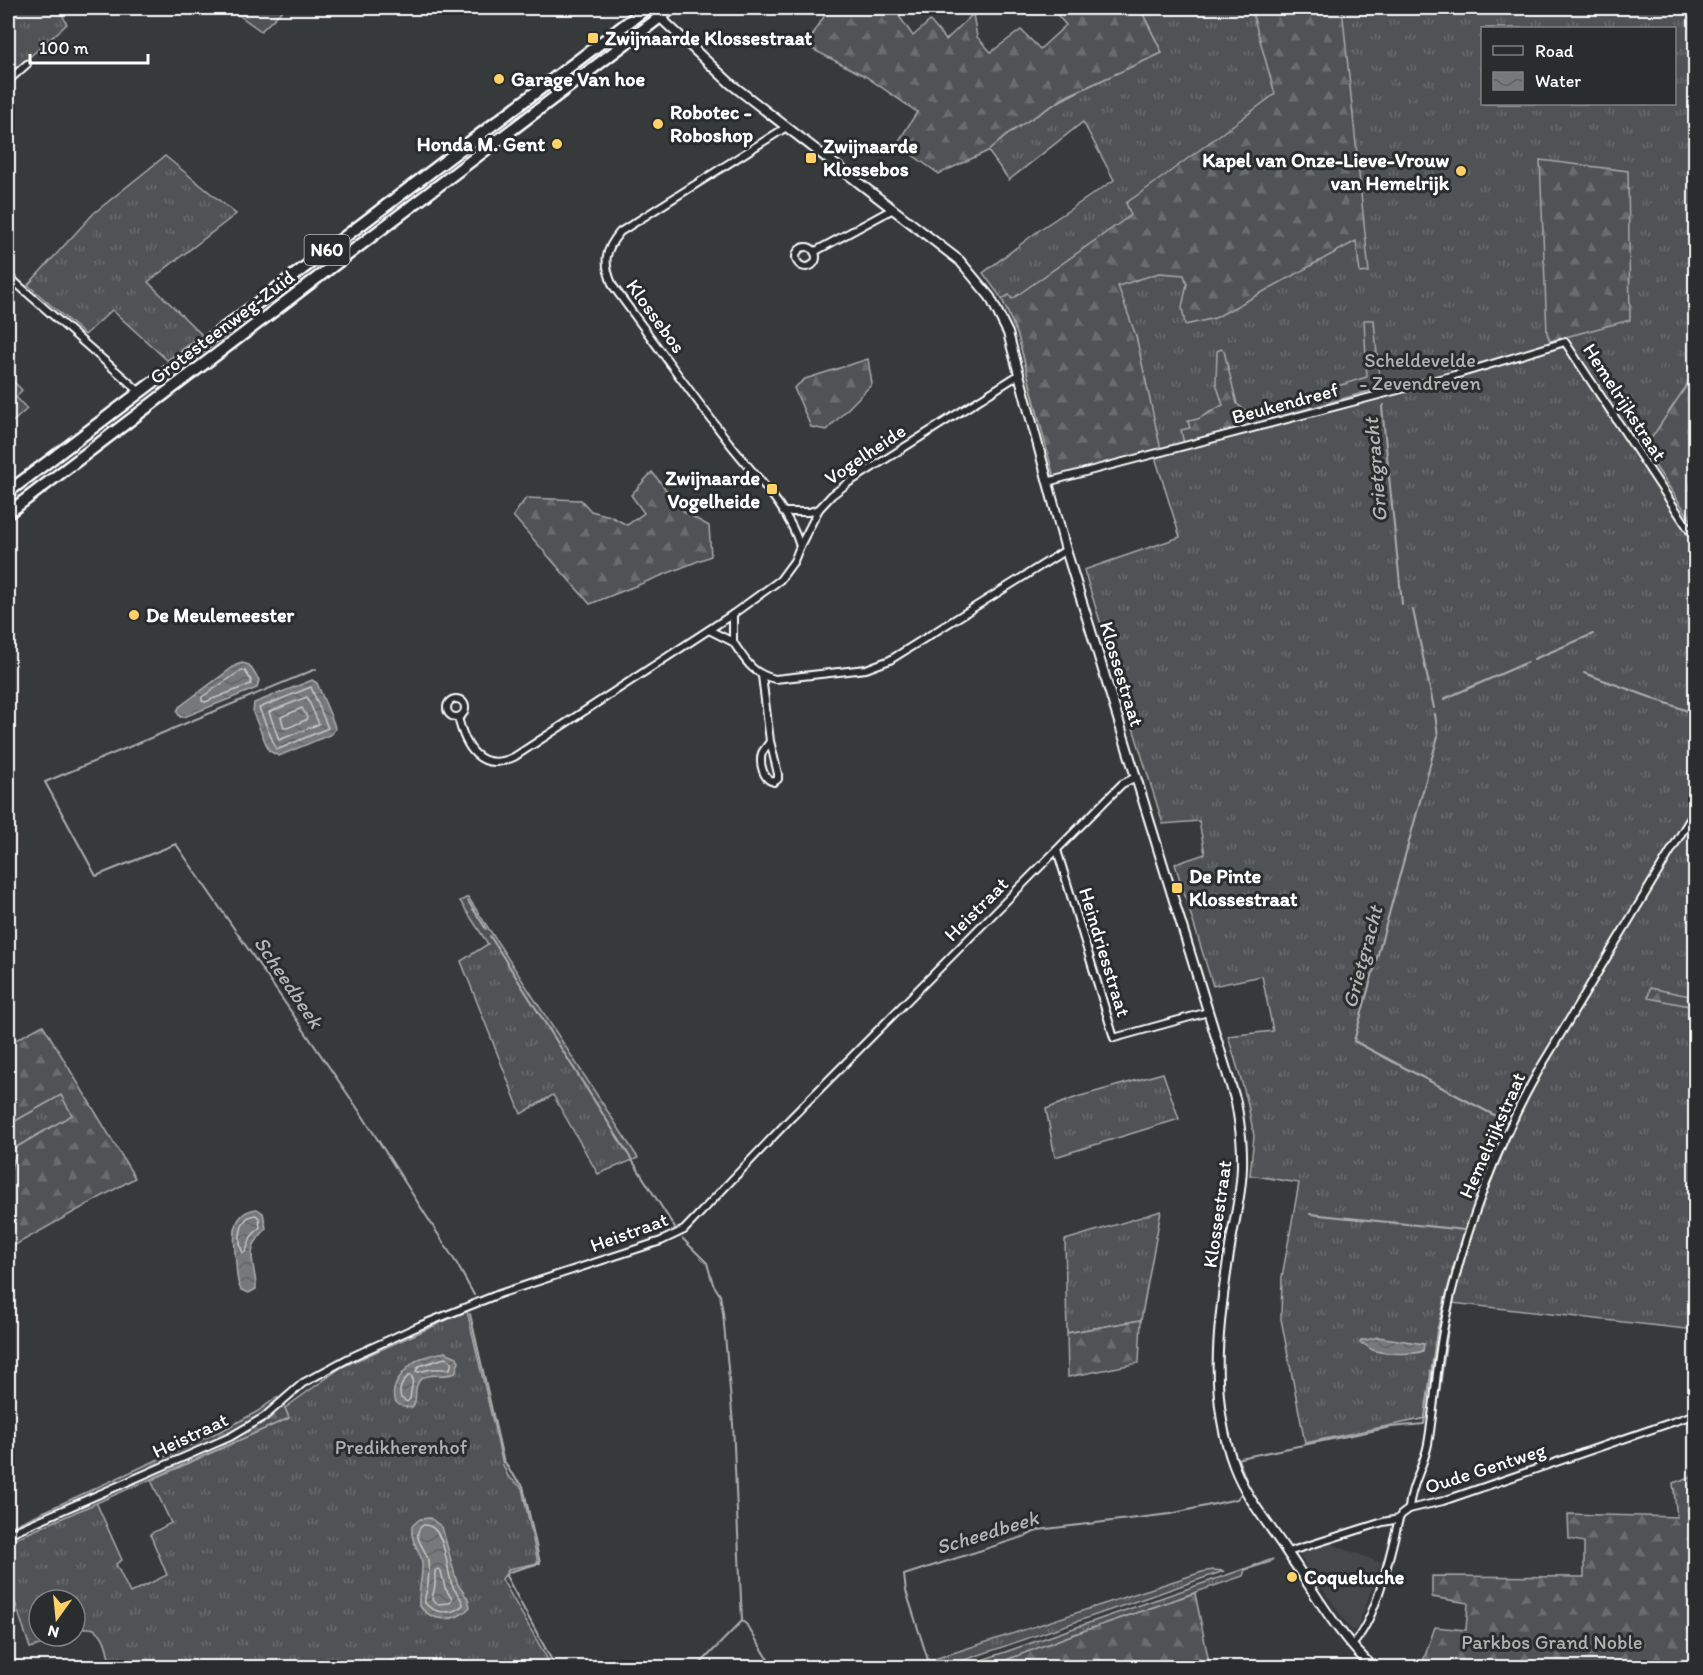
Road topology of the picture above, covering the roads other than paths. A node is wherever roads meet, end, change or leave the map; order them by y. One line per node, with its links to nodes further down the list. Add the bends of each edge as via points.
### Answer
1 (648, 8): 3 (street, Klossestraat); 12 (highway, Grotesteenweg-Zuid / N60)
2 (672, 8): 3 (highway, N60)
3 (659, 17): 6 (street, Klossestraat); 17 (highway, Grotesteenweg-Zuid / N60)
4 (27, 64): 5 (street)
5 (8, 81)
6 (785, 128): 7 (street, Klossestraat); 16 (street, Klossebos, via 620,232 606,257 606,272 613,286)
7 (893, 208): 8 (street); 11 (street, Klossestraat, via 978,280 1003,322)
8 (814, 252)
9 (8, 276): 12 (street)
10 (1565, 342): 13 (street, Beukendreef); 18 (street, Hemelrijkstraat)
11 (1020, 374): 13 (street, Klossestraat); 15 (street, Vogelheide, via 848,483)
12 (140, 392): 14 (highway, Grotesteenweg-Zuid / N60)
13 (1047, 482): 20 (street, Klossestraat)
14 (8, 492)
15 (819, 509): 16 (street); 19 (street, Vogelheide)
16 (783, 512): 19 (street, Klossebos)
17 (8, 513)
18 (1695, 540)
19 (800, 546): 21 (street, Vogelheide, via 780,580)
20 (1066, 550): 24 (street, via 890,660 866,669 775,679); 27 (street, Klossestraat)
21 (733, 614): 22 (street, Vogelheide); 23 (street)
22 (709, 630): 23 (street); 25 (street, Vogelheide, via 503,763 490,763 479,757 462,732)
23 (733, 642): 24 (street, via 750,668)
24 (762, 676): 26 (street)
25 (458, 717)
26 (770, 741): 26 (street, via 763,751 762,768 765,777 774,782 778,774)
27 (1136, 777): 29 (street, Heistraat, via 1122,784); 30 (street, Klossestraat)
28 (1695, 809): 32 (street, Hemelrijkstraat, via 1530,1086 1500,1149 1449,1299 1428,1442)
29 (1057, 850): 30 (street, Heindriesstraat, via 1114,1038); 34 (street, Heistraat, via 684,1230 419,1326 303,1383 264,1417 230,1437)
30 (1208, 1012): 35 (street, Klossestraat, via 1236,1102 1242,1156 1220,1314 1218,1397 1226,1441 1244,1488)
31 (1695, 1414): 32 (street, Oude Gentweg)
32 (1409, 1509): 33 (street, Oude Gentweg)
33 (1399, 1519): 35 (street); 36 (street, via 1373,1609 1365,1629)
34 (8, 1534)
35 (1288, 1552): 36 (street, Klossestraat)
36 (1352, 1645): 37 (street, Klossestraat)
37 (1374, 1668)

